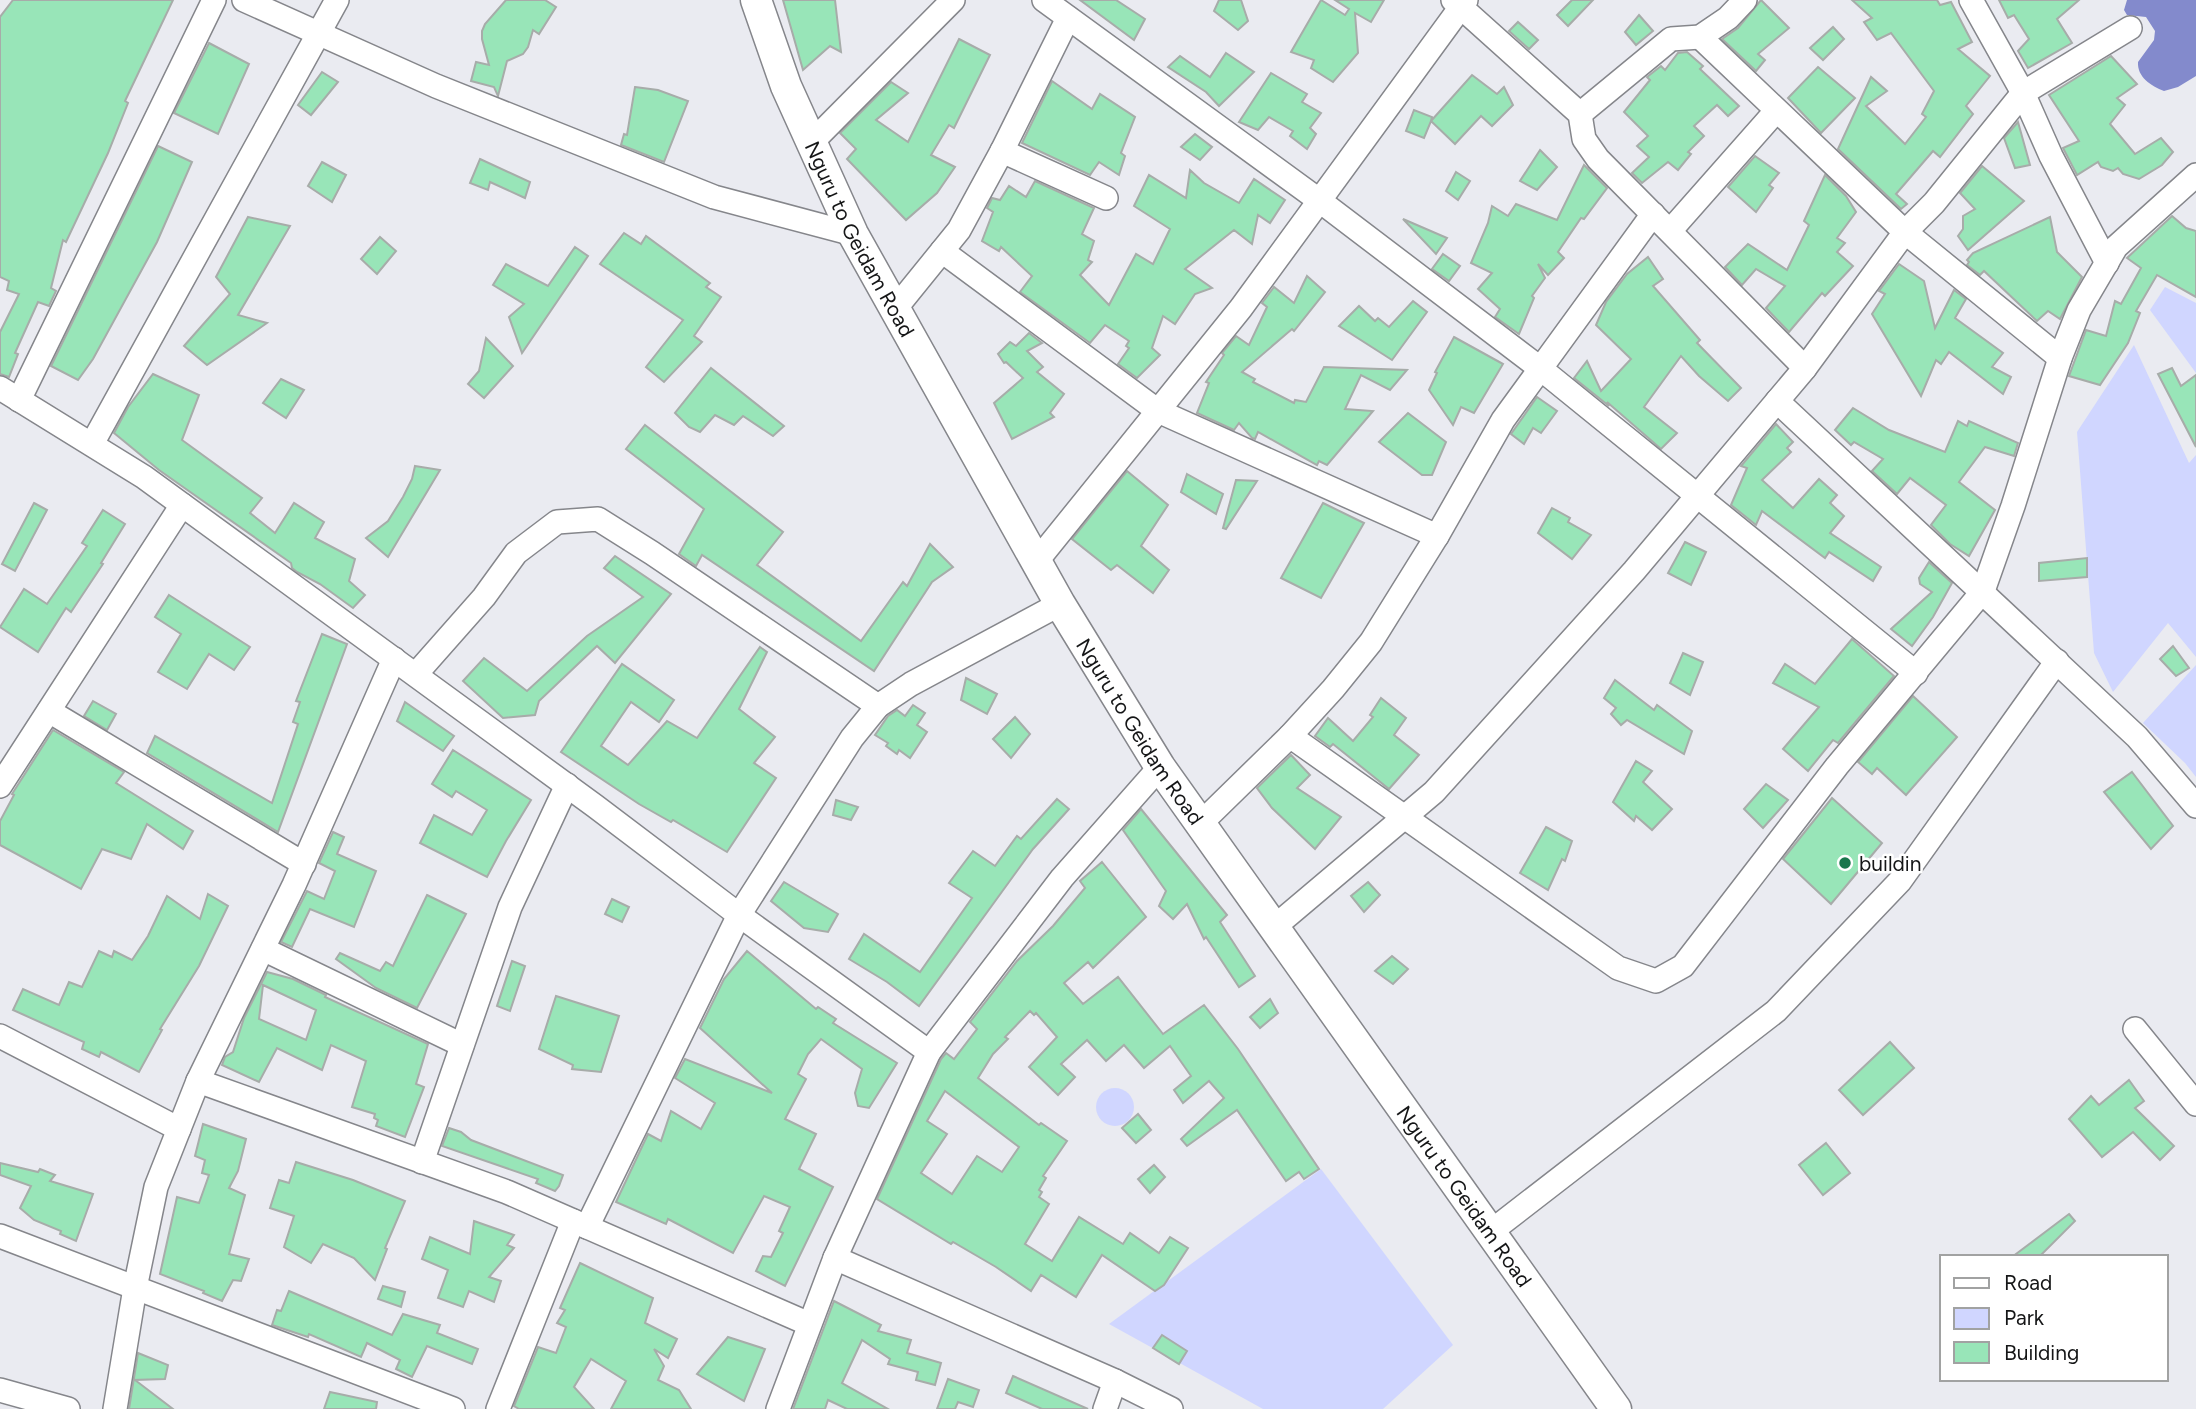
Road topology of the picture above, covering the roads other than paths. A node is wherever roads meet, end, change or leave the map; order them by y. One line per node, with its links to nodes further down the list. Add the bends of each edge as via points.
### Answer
1 (214, 0): 32 (street)
2 (244, 0): 12 (street)
3 (337, 0): 12 (street)
4 (757, 0): 17 (main road, Nguru to Geidam Road, via 786,86)
5 (953, 0): 17 (street)
6 (1044, 0): 10 (street)
7 (1745, 0): 13 (street)
8 (1971, 0): 14 (street)
9 (1460, 2): 16 (street); 21 (street)
10 (1068, 18): 18 (street); 21 (street)
11 (2130, 28): 14 (street)
12 (318, 33): 25 (street, via 436,86 714,197); 35 (street)
13 (1700, 37): 15 (street); 16 (street, via 1671,39)
14 (2023, 93): 24 (street); 27 (street)
15 (1776, 111): 23 (street); 24 (street)
16 (1580, 114): 22 (street, via 1584,139 1598,159)
17 (812, 142): 25 (main road, Nguru to Geidam Road)
18 (1002, 151): 20 (street); 26 (street, via 959,230)
19 (2196, 175): 27 (street, via 2116,247)
20 (1106, 198)
21 (1320, 201): 31 (street); 34 (street)
22 (1653, 214): 23 (street); 31 (street)
23 (1670, 231): 30 (street)
24 (1905, 232): 29 (street); 30 (street)
25 (853, 234): 28 (main road, Nguru to Geidam Road)
26 (942, 251): 28 (street); 34 (street)
27 (2106, 263): 29 (street, via 2079,310)
28 (895, 309): 39 (main road, Nguru to Geidam Road)
29 (2060, 358): 40 (street)
30 (1805, 368): 33 (street)
31 (1541, 369): 36 (street); 38 (street, via 1503,420)
32 (10, 394): 35 (street)
33 (1777, 401): 36 (street); 40 (street)
34 (1158, 411): 38 (street); 39 (street)
35 (92, 444): 37 (street)
36 (1697, 495): 44 (street); 53 (street, via 1443,782)
37 (182, 505): 42 (street); 47 (street)
38 (1437, 536): 48 (street, via 1371,642)
39 (1036, 562): 41 (main road, Nguru to Geidam Road)
40 (1983, 591): 43 (street); 44 (street)
41 (1060, 604): 46 (street); 49 (main road, Nguru to Geidam Road)
42 (394, 659): 45 (street); 55 (street)
43 (2057, 661): 52 (street, via 2137,737); 68 (street, via 1900,881 1776,1011)
44 (1916, 673): 53 (street, via 1837,766 1683,966 1656,981 1618,968)
45 (415, 674): 46 (street, via 484,597 516,553 557,522 598,519); 50 (street)
46 (878, 706): 56 (street, via 852,738)
47 (49, 711): 51 (street); 55 (street)
48 (1290, 736): 53 (street); 54 (street)
49 (1160, 767): 54 (main road, Nguru to Geidam Road); 62 (street, via 1062,878)
50 (566, 785): 56 (street); 61 (street, via 510,907)
51 (0, 786)
52 (2196, 806)
53 (1405, 816): 57 (street)
54 (1200, 824): 57 (main road, Nguru to Geidam Road)
55 (304, 864): 58 (street)
56 (738, 915): 62 (street); 67 (street)
57 (1273, 928): 68 (main road, Nguru to Geidam Road)
58 (263, 949): 61 (street); 63 (street)
59 (2134, 1029): 64 (street)
60 (0, 1037): 65 (street)
61 (462, 1045): 66 (street)
62 (929, 1052): 70 (street)
63 (198, 1081): 65 (street); 66 (street)
64 (2196, 1104)
65 (179, 1129): 71 (street, via 156,1187)
66 (422, 1162): 67 (street)
67 (580, 1224): 72 (street); 78 (street)
68 (1489, 1233): 82 (main road, Nguru to Geidam Road)
69 (0, 1237): 71 (street)
70 (835, 1258): 72 (street); 73 (street)
71 (135, 1288): 76 (street); 77 (street)
72 (809, 1324): 79 (street)
73 (1115, 1381): 80 (street); 81 (street)
74 (0, 1390): 75 (street)
75 (68, 1409)
76 (114, 1409)
77 (453, 1409)
78 (498, 1409)
79 (778, 1409)
80 (1105, 1409)
81 (1171, 1409)
82 (1616, 1409)

